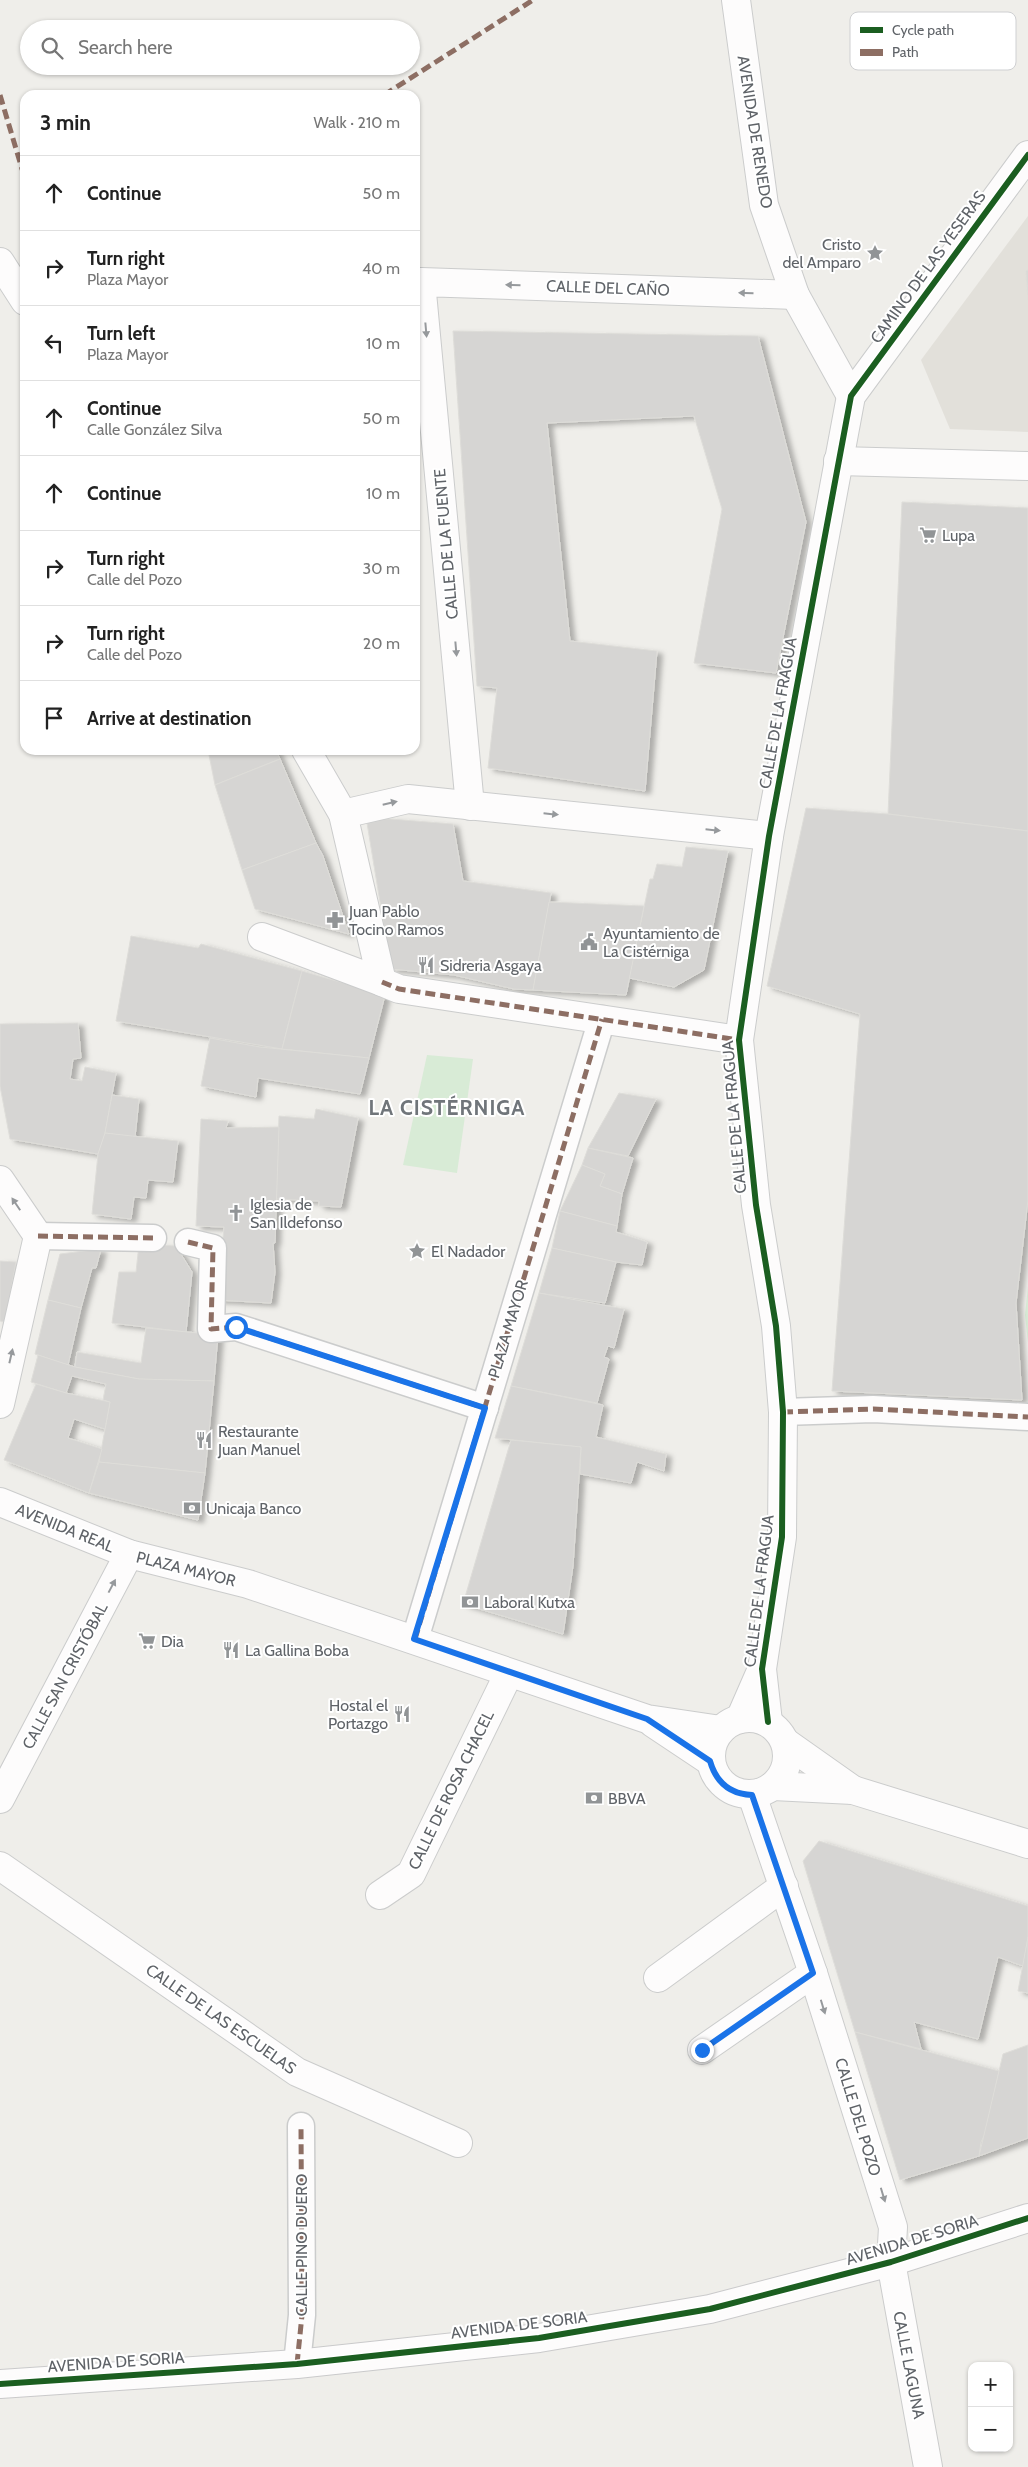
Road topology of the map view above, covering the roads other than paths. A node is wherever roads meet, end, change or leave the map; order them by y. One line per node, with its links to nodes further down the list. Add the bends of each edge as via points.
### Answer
1 (736, 0): 6 (street, AVENIDA DE RENEDO, via 764,205)
2 (1028, 155): 7 (street, CAMINO DE LAS YESERAS)
3 (0, 262): 5 (street)
4 (422, 282): 6 (street, CALLE DEL CAÑO, one-way to 4); 11 (street, CALLE DE LA FUENTE, one-way to 11)
5 (20, 293)
6 (794, 294): 7 (street, AVENIDA DE RENEDO)
7 (851, 396): 8 (street, CALLE DE LA FRAGUA)
8 (838, 461): 9 (street); 13 (street, CALLE DE LA FRAGUA)
9 (1028, 466)
10 (309, 755): 12 (street)
11 (470, 806): 12 (street, one-way to 11, via 408,799); 13 (street, one-way to 13)
12 (342, 814): 15 (street)
13 (769, 836): 17 (street, CALLE DE LA FRAGUA)
14 (262, 937): 15 (street)
15 (382, 982): 16 (street, via 399,989)
16 (602, 1019): 17 (street); 23 (street, PLAZA MAYOR)
17 (739, 1040): 24 (street, CALLE DE LA FRAGUA, via 756,1205 776,1326)
18 (0, 1180): 19 (street, one-way to 18)
19 (38, 1236): 20 (street); 22 (street, one-way to 19)
20 (153, 1238)
21 (188, 1242): 23 (street, via 213,1248 211,1329 236,1327)
22 (0, 1404)
23 (485, 1408): 28 (street, PLAZA MAYOR)
24 (783, 1412): 25 (street, via 873,1409); 29 (street, CALLE DE LA FRAGUA, via 782,1537)
25 (1028, 1417)
26 (0, 1502): 27 (street, AVENIDA REAL)
27 (129, 1554): 28 (street, PLAZA MAYOR, via 248,1584); 37 (street, CALLE SAN CRISTÓBAL, one-way to 27)
28 (414, 1639): 30 (street, PLAZA MAYOR)
29 (762, 1670): 32 (street, CALLE DE LA FRAGUA); 33 (street, CALLE DE LA FRAGUA)
30 (509, 1673): 31 (street, PLAZA MAYOR); 41 (street, CALLE DE ROSA CHACEL, via 411,1874)
31 (647, 1719): 32 (street); 34 (street)
32 (730, 1724): 33 (street, via 749,1717); 34 (street, via 711,1749)
33 (776, 1732): 35 (street, via 788,1754 786,1766 781,1777); 36 (street)
34 (710, 1761): 35 (street, via 713,1772 736,1793)
35 (763, 1790): 36 (street); 40 (street, CALLE DEL POZO)
36 (853, 1790): 38 (street)
37 (0, 1799)
38 (1028, 1844)
39 (0, 1866): 46 (street, CALLE DE LAS ESCUELAS, via 297,2072)
40 (784, 1886): 42 (street, CALLE DEL POZO); 43 (street)
41 (380, 1895)
42 (813, 1973): 44 (street); 48 (street, CALLE DEL POZO, one-way to 48, via 893,2227)
43 (658, 1978)
44 (702, 2050)
45 (301, 2126): 49 (street, CALLE PINO DUERO, via 302,2315)
46 (458, 2143)
47 (1028, 2218): 48 (street, AVENIDA DE SORIA)
48 (891, 2262): 49 (street, AVENIDA DE SORIA, via 710,2309 558,2335); 51 (street, CALLE LAGUNA)
49 (297, 2364): 50 (street, AVENIDA DE SORIA)
50 (0, 2384)
51 (928, 2467)

